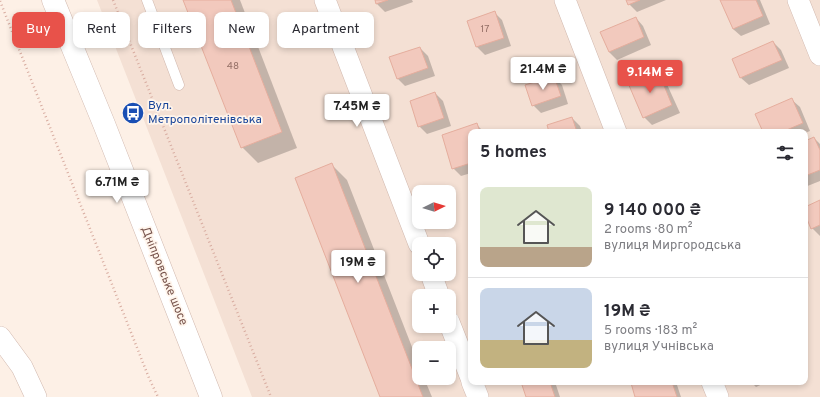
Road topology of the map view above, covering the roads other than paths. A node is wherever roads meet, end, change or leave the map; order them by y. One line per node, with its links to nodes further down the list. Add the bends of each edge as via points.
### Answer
1 (54, 0): 16 (street, Дніпровське шосе)
2 (147, 0): 7 (lane)
3 (325, 0): 9 (street)
4 (565, 0): 8 (street)
5 (798, 0): 6 (street)
6 (820, 55)
7 (179, 85)
8 (615, 129)
9 (416, 237)
10 (453, 333): 12 (street)
11 (0, 337): 15 (street, via 22,367)
12 (468, 370)
13 (473, 385): 17 (street)
14 (713, 385): 18 (street)
15 (36, 397)
16 (212, 397)
17 (478, 397)
18 (718, 397)

